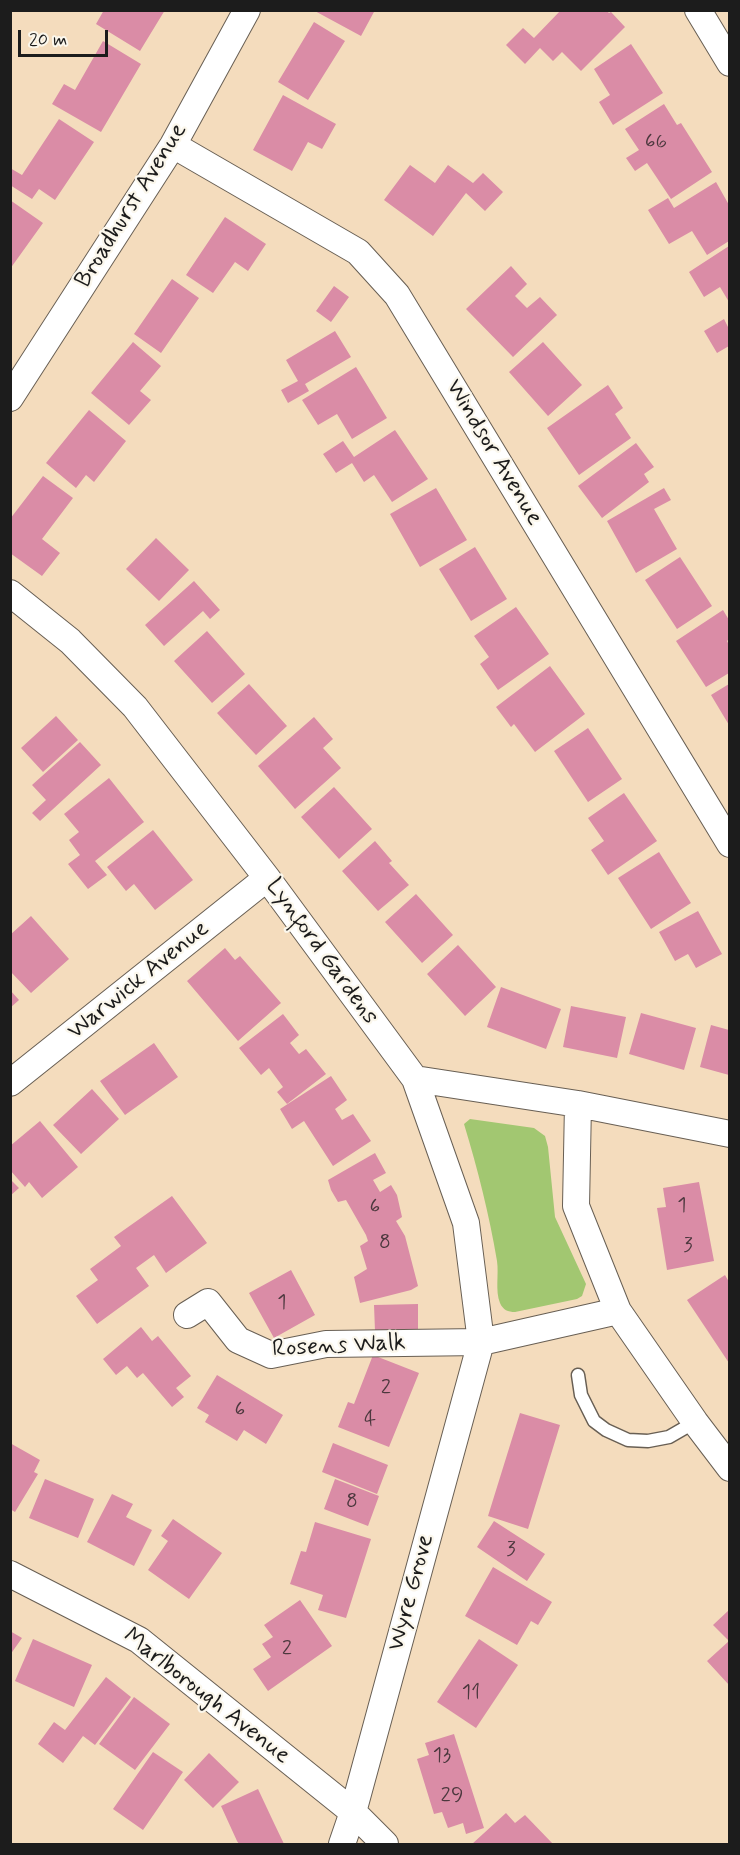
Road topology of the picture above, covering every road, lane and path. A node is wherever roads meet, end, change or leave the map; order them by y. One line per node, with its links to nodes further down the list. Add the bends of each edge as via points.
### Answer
1 (247, 10): 4 (street, Broadhurst Avenue)
2 (698, 10): 3 (street)
3 (729, 63)
4 (173, 145): 5 (street, Broadhurst Avenue); 7 (street, Windsor Avenue, via 358,252 397,295)
5 (10, 398)
6 (10, 594): 8 (street, Lynford Gardens, via 70,641 135,707)
7 (729, 844)
8 (267, 878): 9 (street, Lynford Gardens); 10 (street, Warwick Avenue)
9 (415, 1079): 11 (street); 15 (street, Lynford Gardens, via 465,1223)
10 (10, 1083)
11 (578, 1104): 12 (street); 13 (street, via 576,1206)
12 (729, 1134)
13 (618, 1311): 15 (street); 17 (street)
14 (187, 1315): 15 (street, Rosens Walk, via 208,1302 238,1340 271,1355 326,1344)
15 (481, 1342): 20 (street, Wyre Grove)
16 (578, 1375): 17 (lane, via 581,1395 594,1420 628,1440 669,1437)
17 (694, 1422): 18 (street)
18 (729, 1468)
19 (10, 1574): 20 (street, Marlborough Avenue, via 139,1640)
20 (353, 1812): 21 (street, Wyre Grove); 22 (street, Marlborough Avenue)
21 (342, 1845)
22 (385, 1845)

